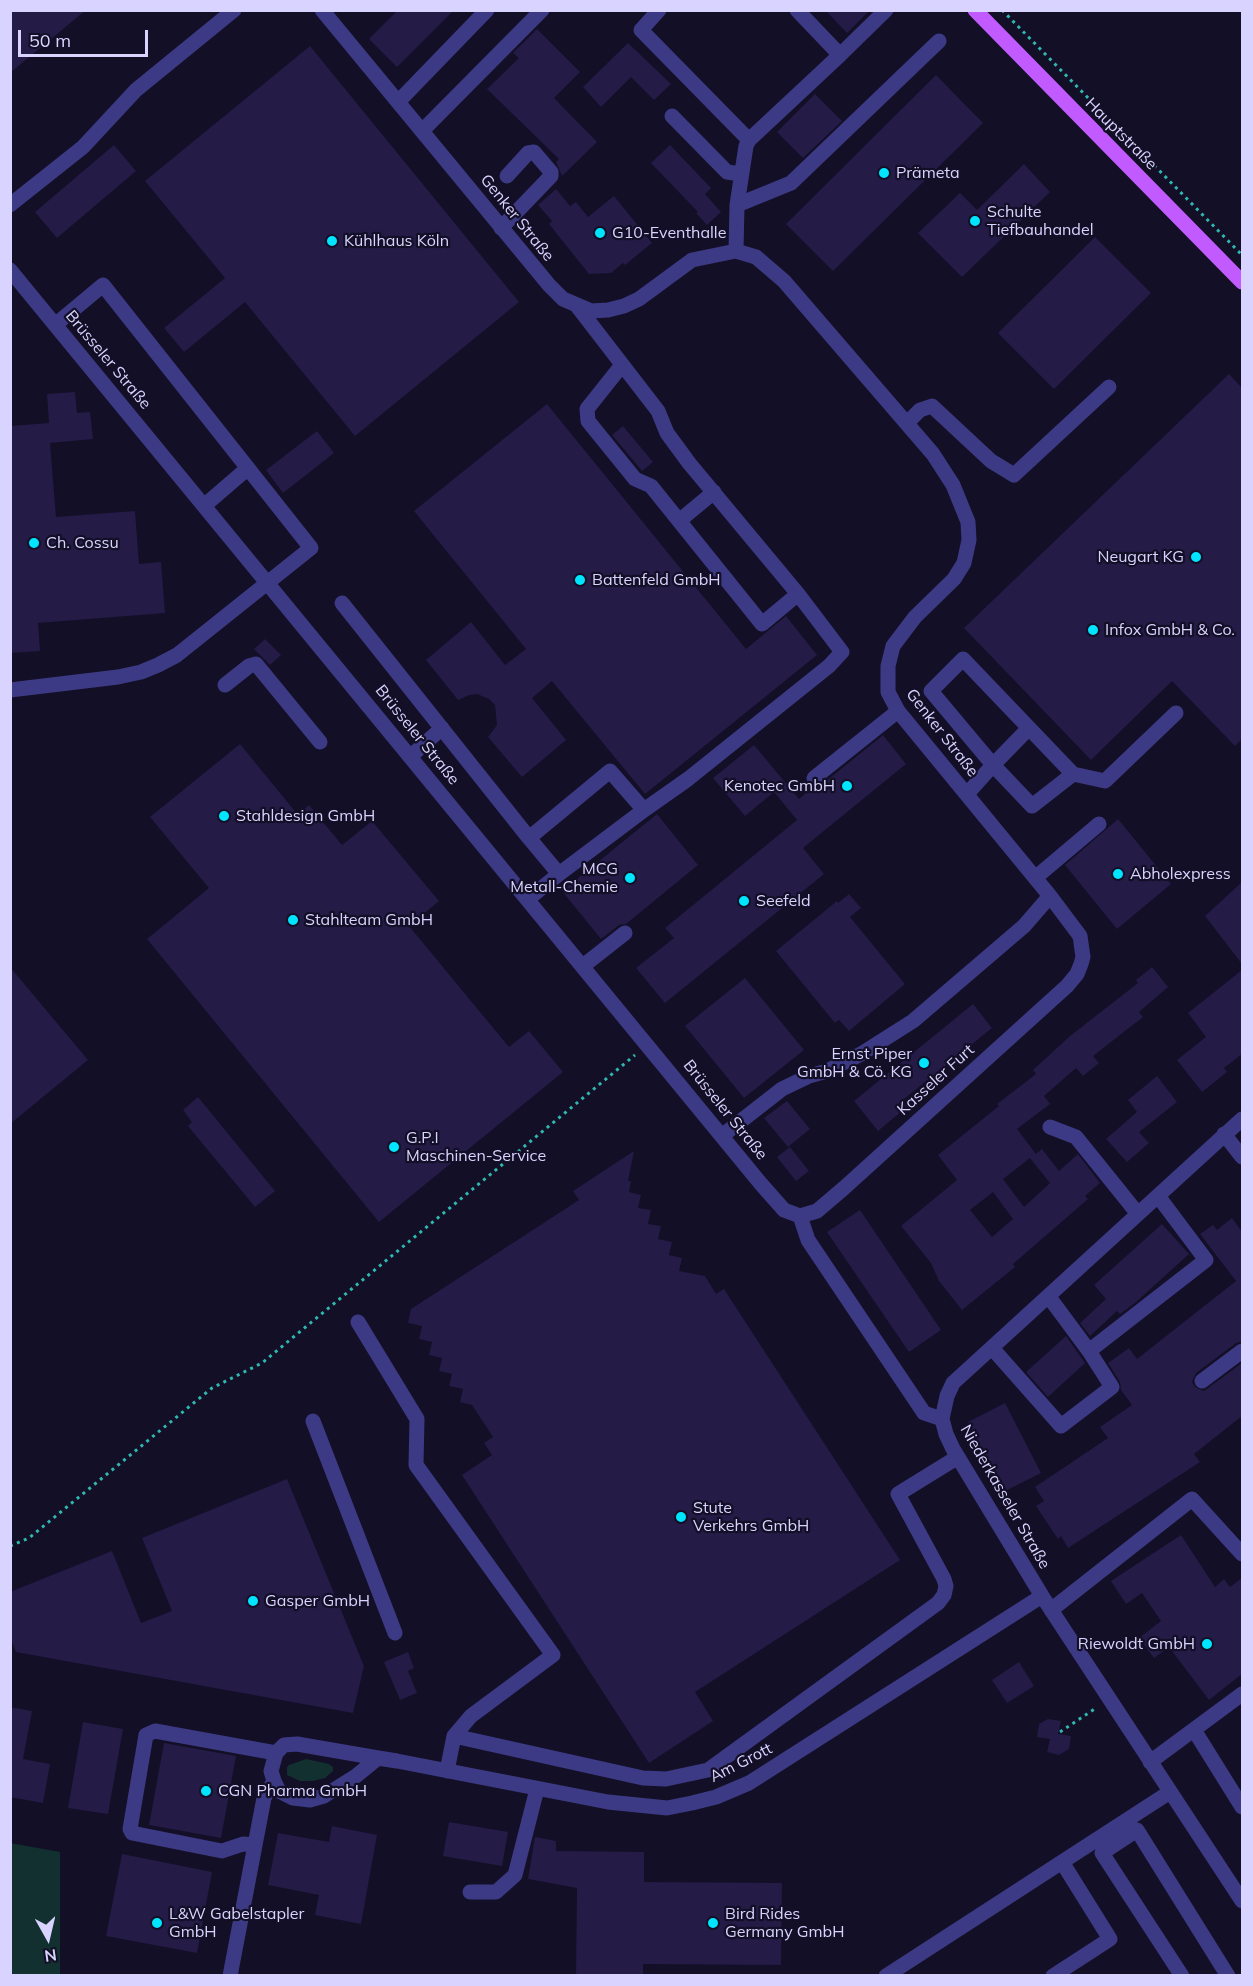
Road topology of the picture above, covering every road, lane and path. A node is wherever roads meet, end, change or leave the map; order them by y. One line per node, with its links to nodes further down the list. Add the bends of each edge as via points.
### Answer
1 (234, 10): 18 (street, via 136,90 83,147)
2 (322, 10): 12 (street, Genker Straße)
3 (487, 10): 12 (street)
4 (542, 10): 14 (street)
5 (659, 10): 15 (street, via 640,30)
6 (797, 10): 11 (street)
7 (885, 10): 11 (street)
8 (975, 10): 24 (main road, Hauptstraße)
9 (1002, 10): 22 (path)
10 (939, 41): 19 (street, via 791,183)
11 (840, 55): 15 (street)
12 (398, 102): 14 (street, Genker Straße)
13 (672, 116): 16 (street, via 727,172)
14 (422, 131): 20 (street, Genker Straße)
15 (747, 143): 16 (street)
16 (741, 174): 19 (street)
17 (507, 176): 20 (street, via 528,153 534,152 551,172)
18 (10, 205)
19 (737, 205): 21 (street)
20 (501, 228): 25 (street, Genker Straße, via 549,285)
21 (736, 251): 25 (street, Genker Straße, via 692,260 624,306 591,311); 29 (street, Genker Straße, via 756,257 784,280)
22 (1242, 255)
23 (10, 270): 26 (street, Brüsseler Straße)
24 (1242, 282)
25 (577, 306): 27 (street)
26 (55, 325): 30 (street, via 103,285); 32 (street, Brüsseler Straße)
27 (622, 365): 31 (street, via 658,411 667,433); 33 (street, via 587,409 588,421 635,479 651,486)
28 (1109, 387): 29 (street, via 1014,475 991,461 932,406 920,410)
29 (907, 423): 39 (street, Genker Straße, via 953,485 968,522 969,540 964,563 954,579 915,617 893,646 887,683)
30 (248, 468): 32 (street); 34 (street, via 311,548)
31 (714, 492): 33 (street); 35 (street)
32 (205, 505): 34 (street, Brüsseler Straße)
33 (680, 521): 35 (street, via 762,624)
34 (268, 582): 38 (street, via 177,654 141,672); 44 (street, Brüsseler Straße)
35 (798, 594): 49 (street, via 843,652 717,756)
36 (342, 603): 42 (street)
37 (225, 685): 43 (street, via 256,664)
38 (10, 690)
39 (898, 711): 47 (street); 48 (street, Genker Straße)
40 (1176, 713): 46 (street, via 1105,781)
41 (1029, 728): 45 (street); 45 (street, via 963,659 931,691); 46 (street)
42 (442, 729): 44 (street); 51 (street)
43 (320, 742)
44 (411, 756): 55 (street, Brüsseler Straße)
45 (993, 765): 46 (street, via 1032,806); 48 (street)
46 (1073, 774)
47 (814, 778)
48 (967, 794): 53 (street, Genker Straße)
49 (644, 810): 51 (street, via 610,771); 52 (street)
50 (1099, 824): 53 (street)
51 (529, 838): 52 (street)
52 (559, 874): 55 (street)
53 (1035, 878): 54 (street, Genker Straße)
54 (1050, 896): 57 (street, Genker Straße, via 1080,936); 63 (street, via 1024,926 912,1021 861,1054 782,1089)
55 (528, 899): 58 (street, Brüsseler Straße)
56 (625, 933): 58 (street)
57 (1083, 957): 67 (street, Kasseler Furt, via 1067,986 844,1188 817,1211)
58 (584, 966): 59 (street, Brüsseler Straße)
59 (648, 1045): 63 (street, Brüsseler Straße); 77 (path, via 262,1363 212,1388 29,1538)
60 (1242, 1119): 62 (street, Niederkasseler Straße)
61 (1050, 1127): 66 (street, via 1076,1137)
62 (1224, 1134): 64 (street); 65 (street, Niederkasseler Straße)
63 (723, 1135): 67 (street, Brüsseler Straße, via 784,1210)
64 (1242, 1157)
65 (1158, 1196): 66 (street, Niederkasseler Straße); 72 (street, via 1206,1260)
66 (1138, 1214): 68 (street, Niederkasseler Straße)
67 (800, 1216): 74 (street, via 808,1240 924,1413)
68 (1049, 1297): 70 (street, Niederkasseler Straße); 72 (street)
69 (358, 1322): 86 (street, via 417,1419 416,1465 553,1655 471,1716)
70 (992, 1348): 72 (street, via 1061,1426 1112,1387); 74 (street, Niederkasseler Straße, via 953,1383)
71 (1242, 1351): 73 (street)
72 (1089, 1352)
73 (1202, 1381)
74 (942, 1419): 76 (street, Niederkasseler Straße)
75 (313, 1420): 81 (street)
76 (958, 1457): 79 (street, Niederkasseler Straße); 86 (street, via 898,1494 944,1578 944,1595 938,1603 708,1770 666,1779 643,1778)
77 (10, 1546)
78 (1242, 1554): 80 (street, via 1192,1499)
79 (1042, 1596): 80 (street, Niederkasseler Straße); 92 (street, Am Grott, via 781,1764 716,1797 667,1808)
80 (1051, 1610): 83 (street, Niederkasseler Straße)
81 (395, 1633)
82 (1242, 1694): 84 (street)
83 (1109, 1699): 85 (path); 89 (street, Niederkasseler Straße)
84 (1194, 1730): 89 (street); 94 (street)
85 (1060, 1732)
86 (454, 1736): 90 (street)
87 (276, 1753): 88 (street, Am Grott, via 284,1745 297,1744); 91 (street, via 271,1771); 95 (street, via 155,1731 146,1735 132,1833 222,1851 243,1844)
88 (378, 1758): 90 (street, Am Grott); 91 (street, via 324,1796 310,1800 279,1791)
89 (1150, 1762): 93 (street, Niederkasseler Straße)
90 (447, 1771): 92 (street, Am Grott)
91 (274, 1782): 95 (street, via 264,1798)
92 (537, 1789): 97 (street, via 516,1875 496,1892)
93 (1170, 1792): 96 (street); 98 (street, Niederkasseler Straße)
94 (1242, 1807)
95 (255, 1845): 99 (street)
96 (1062, 1862): 100 (street); 101 (street, via 1110,1939)
97 (470, 1892)
98 (1242, 1901)
99 (230, 1976)
100 (886, 1976)
101 (1053, 1976)
102 (1182, 1976): 103 (street, via 1102,1853 1137,1830)
103 (1228, 1976)

